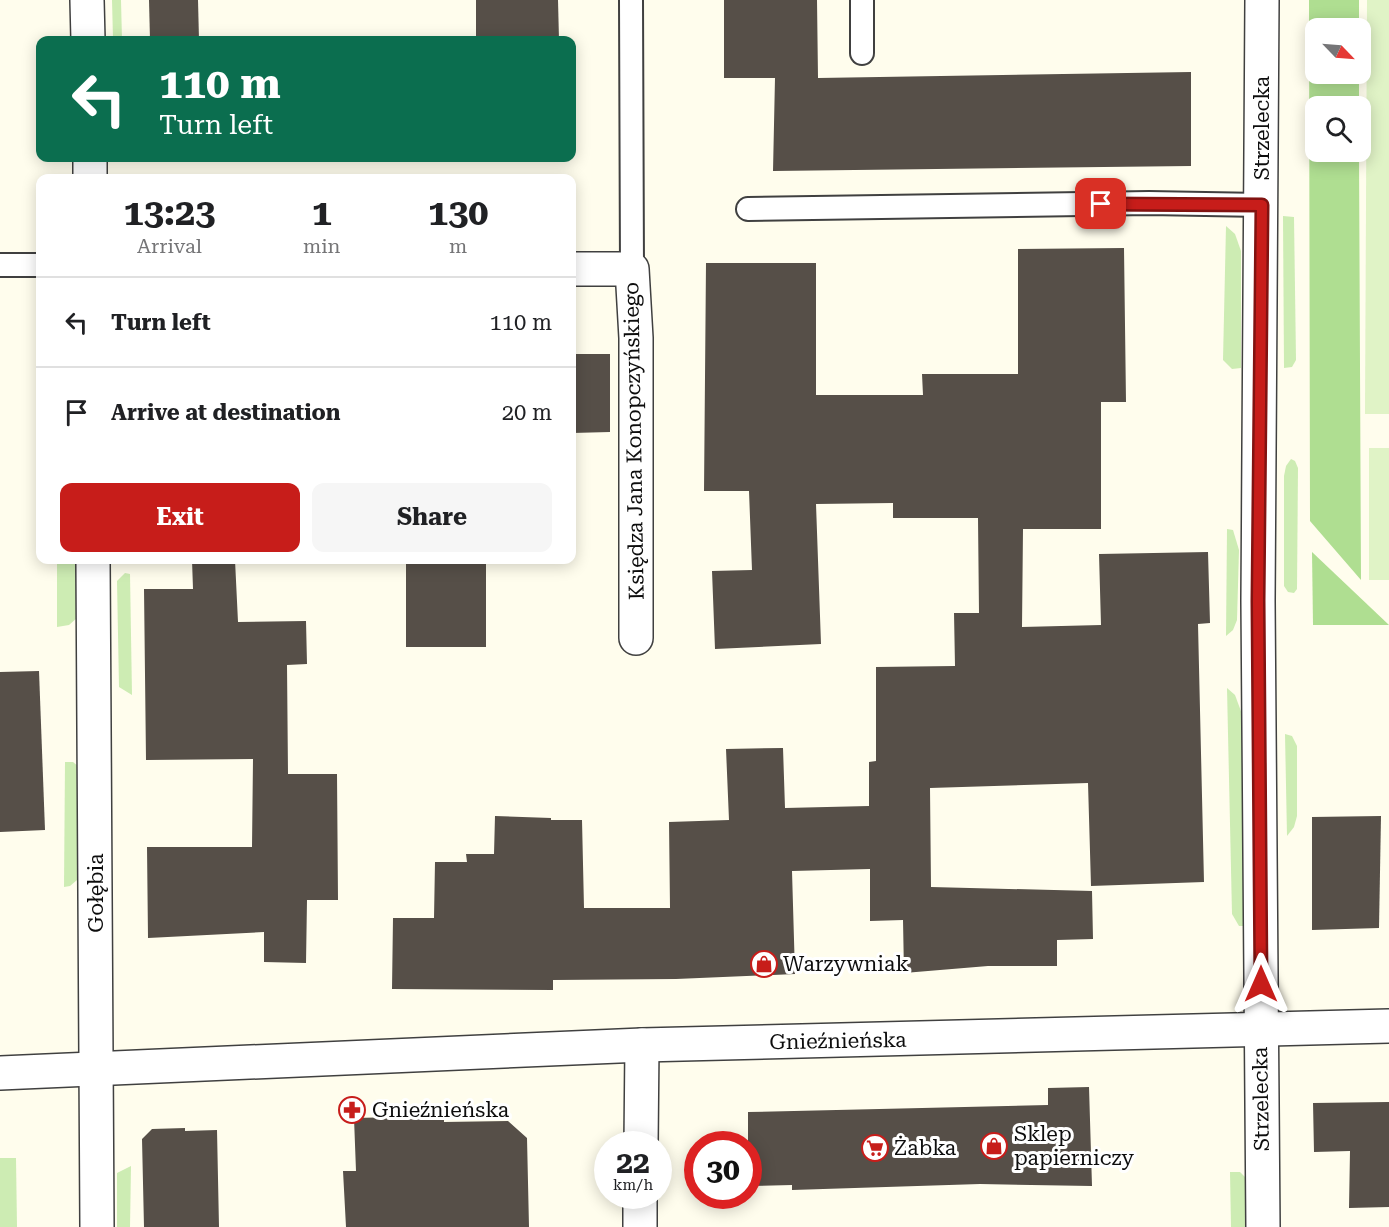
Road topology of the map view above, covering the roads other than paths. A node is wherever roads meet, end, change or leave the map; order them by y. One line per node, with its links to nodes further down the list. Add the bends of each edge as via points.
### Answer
1 (87, 0): 5 (street)
2 (631, 0): 12 (lane)
3 (862, 0): 6 (lane)
4 (1262, 0): 7 (street, Strzelecka)
5 (88, 36)
6 (862, 53)
7 (1262, 205): 8 (lane); 16 (street, Strzelecka, via 1258,601)
8 (748, 209)
9 (0, 265): 10 (lane)
10 (36, 265)
11 (576, 269): 12 (street, Księdza Jana Konopczyńskiego)
12 (632, 269): 14 (street, Księdza Jana Konopczyńskiego, via 636,349)
13 (93, 564): 18 (street, Gołębia)
14 (636, 638)
15 (1389, 1026): 16 (street, Gnieźnieńska)
16 (1261, 1030): 17 (street, Gnieźnieńska); 24 (street, Strzelecka)
17 (642, 1045): 18 (street, Gnieźnieńska); 20 (street)
18 (97, 1068): 19 (street, Gnieźnieńska); 22 (street, Gołębia)
19 (0, 1073)
20 (641, 1131)
21 (640, 1209): 23 (street)
22 (97, 1227)
23 (640, 1227)
24 (1263, 1227)

